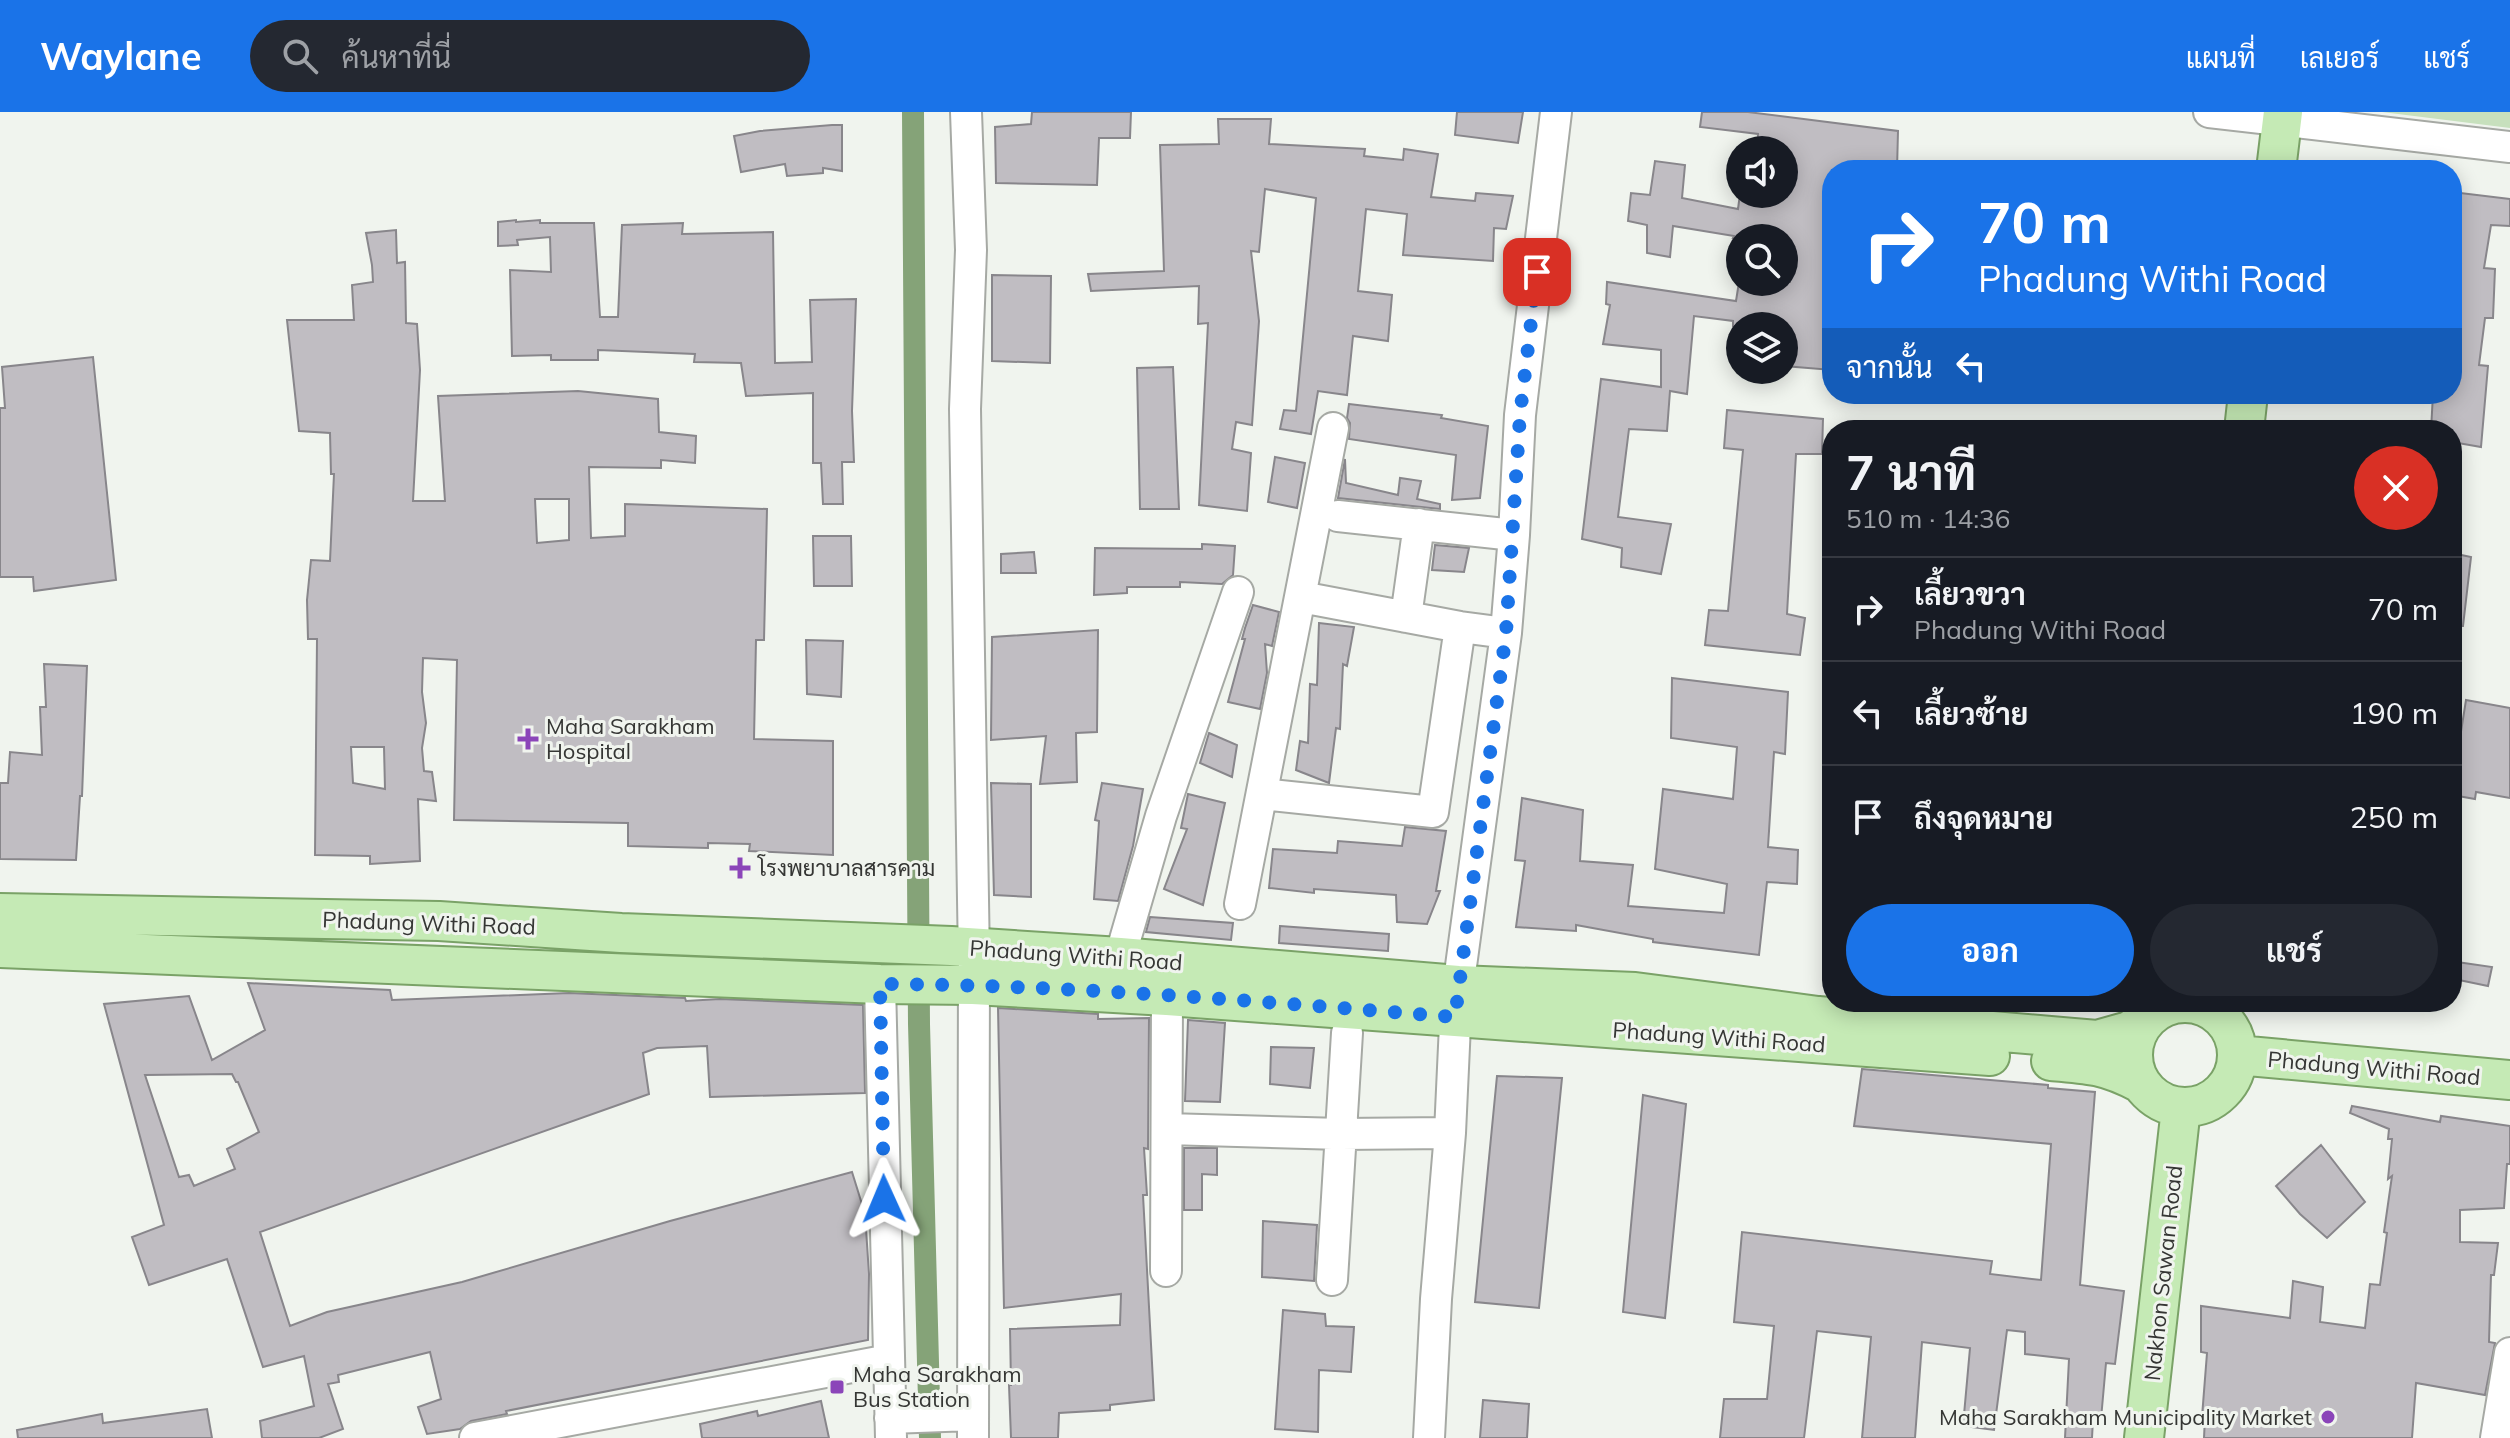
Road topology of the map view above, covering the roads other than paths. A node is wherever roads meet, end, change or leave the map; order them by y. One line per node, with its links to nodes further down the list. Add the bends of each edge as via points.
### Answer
1 (966, 112): 19 (street, via 971,250)
2 (1556, 112): 10 (street, via 1520,415)
3 (2209, 112): 4 (street)
4 (2282, 116): 5 (street); 6 (main road)
5 (2510, 147)
6 (2277, 160)
7 (1333, 428): 12 (street)
8 (1338, 516): 9 (street)
9 (1419, 524): 10 (street); 13 (street)
10 (1514, 535): 15 (street)
11 (1238, 592): 21 (street, via 1161,816)
12 (1301, 597): 13 (street); 16 (street)
13 (1406, 617): 14 (street)
14 (1460, 627): 15 (street); 16 (street, via 1433,812)
15 (1506, 633): 25 (street)
16 (1262, 794): 17 (street)
17 (1240, 904)
18 (0, 913): 19 (main road, Phadung Withi Road, via 439,921)
19 (962, 947): 21 (main road, Phadung Withi Road); 23 (street)
20 (0, 948): 22 (main road, Phadung Withi Road)
21 (1120, 957): 25 (main road, Phadung Withi Road)
22 (892, 984): 23 (main road, Phadung Withi Road); 40 (street)
23 (962, 985): 24 (main road, Phadung Withi Road); 42 (street)
24 (1167, 996): 25 (main road, Phadung Withi Road); 34 (street)
25 (1457, 1001): 28 (main road, Phadung Withi Road, via 1635,992 1818,1016 2097,1040); 32 (main road, Phadung Withi Road, via 2095,1064); 35 (street)
26 (2155, 1012): 28 (main road)
27 (2214, 1012): 30 (main road, via 2236,1041)
28 (2144, 1021): 32 (main road, via 2132,1051)
29 (1347, 1033): 36 (street)
30 (2237, 1055): 31 (main road, Phadung Withi Road); 33 (main road, via 2227,1087 2206,1103)
31 (2510, 1080)
32 (2140, 1083): 33 (main road, via 2158,1100)
33 (2181, 1108): 46 (main road, Nakhon Sawan Road)
34 (1167, 1129): 36 (street); 37 (street)
35 (1450, 1133): 36 (street); 45 (street)
36 (1341, 1134): 38 (street)
37 (1166, 1271)
38 (1332, 1280)
39 (2510, 1353): 47 (street)
40 (889, 1360): 41 (street); 43 (street)
41 (596, 1426): 44 (street)
42 (973, 1427): 43 (street)
43 (891, 1428)
44 (475, 1438)
45 (1429, 1438)
46 (2144, 1438)
47 (2496, 1438)

